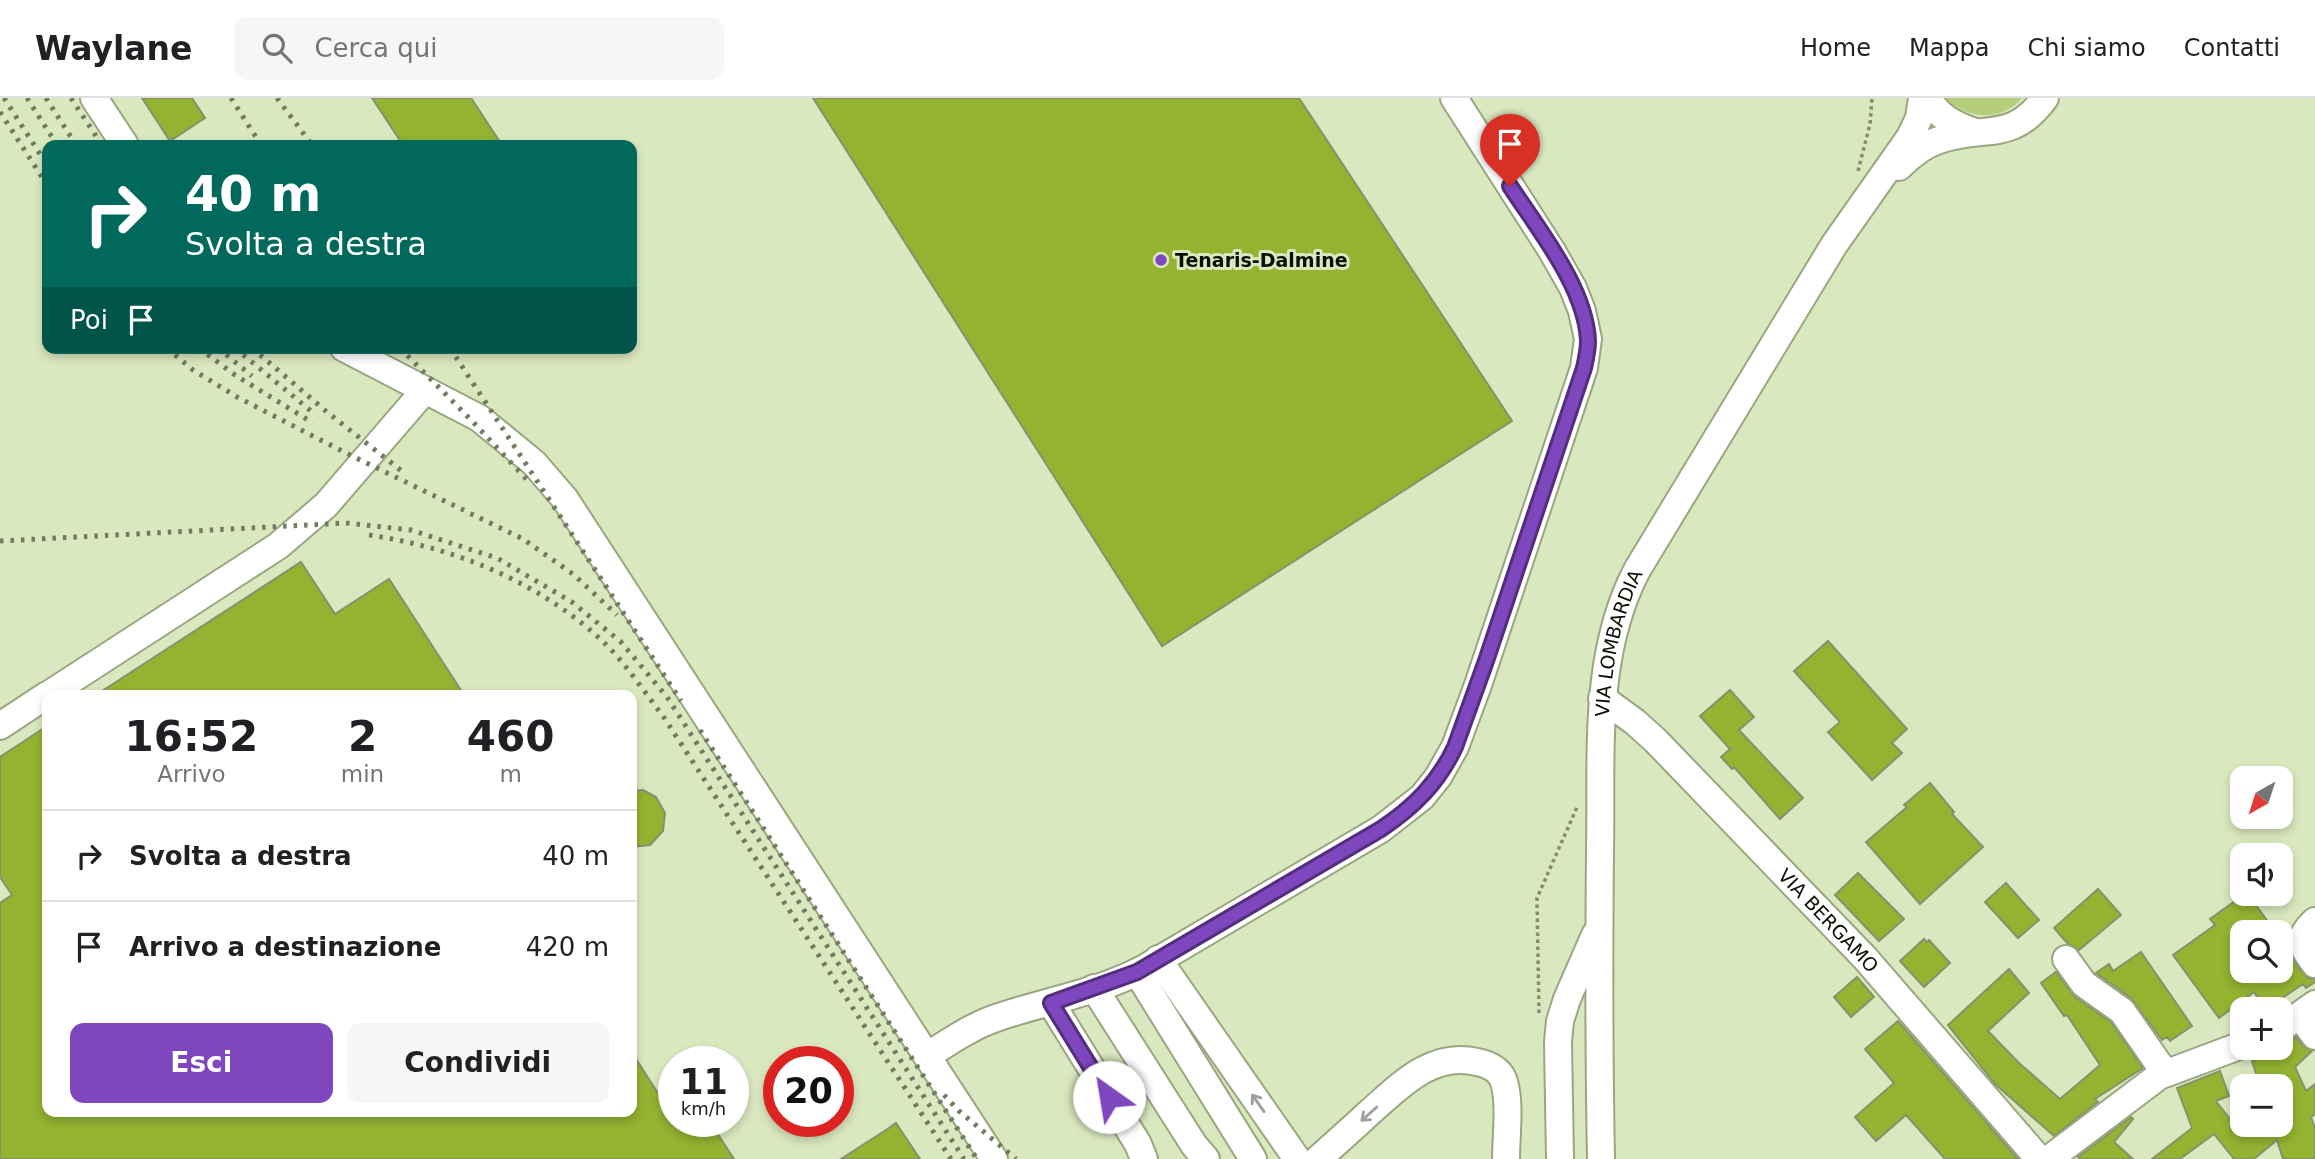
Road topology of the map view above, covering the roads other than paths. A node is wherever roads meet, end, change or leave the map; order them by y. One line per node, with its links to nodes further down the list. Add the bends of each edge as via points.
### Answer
1 (94, 98): 6 (street)
2 (1454, 98): 18 (street, via 1566,275 1588,339 1584,368 1483,672 1448,762 1416,803 1381,829)
3 (1925, 98): 5 (street, VIA LOMBARDIA, via 1942,116); 7 (street, VIA LOMBARDIA, via 1910,137)
4 (2045, 98): 5 (street, VIA LOMBARDIA, via 2016,126)
5 (1975, 132): 7 (street, VIA LOMBARDIA, via 1923,147)
6 (122, 140)
7 (1863, 185): 11 (street, VIA LOMBARDIA, via 1827,257 1630,583 1619,608)
8 (356, 354): 9 (street)
9 (425, 390): 10 (street, via 326,505 278,545); 22 (street, via 479,418 534,463 565,499)
10 (56, 690)
11 (1602, 698): 15 (street, VIA LOMBARDIA); 35 (street, VIA BERGAMO, via 1656,741 1855,947)
12 (42, 699): 13 (street)
13 (0, 726)
14 (2315, 921): 17 (street, via 2302,940)
15 (1600, 924): 23 (street, VIA LOMBARDIA); 24 (street, via 1563,1009)
16 (2066, 959): 25 (street, via 2084,985 2122,1011)
17 (2315, 964)
18 (1148, 966): 19 (street); 29 (street); 30 (street, one-way to 18)
19 (1094, 988): 20 (street); 28 (street)
20 (1051, 1003): 22 (street, via 1000,1016); 27 (street)
21 (2230, 1049): 25 (street)
22 (926, 1056): 26 (street)
23 (1599, 1062): 24 (street); 34 (street, VIA LOMBARDIA)
24 (1559, 1065): 33 (street)
25 (2165, 1073): 36 (street)
26 (994, 1159)
27 (1144, 1159)
28 (1206, 1159)
29 (1253, 1159)
30 (1297, 1159)
31 (1318, 1159): 32 (street, one-way to 31, via 1504,1081 1498,1072 1479,1062 1457,1060 1421,1070)
32 (1506, 1159)
33 (1560, 1159)
34 (1601, 1159)
35 (2039, 1159)
36 (2049, 1159)

